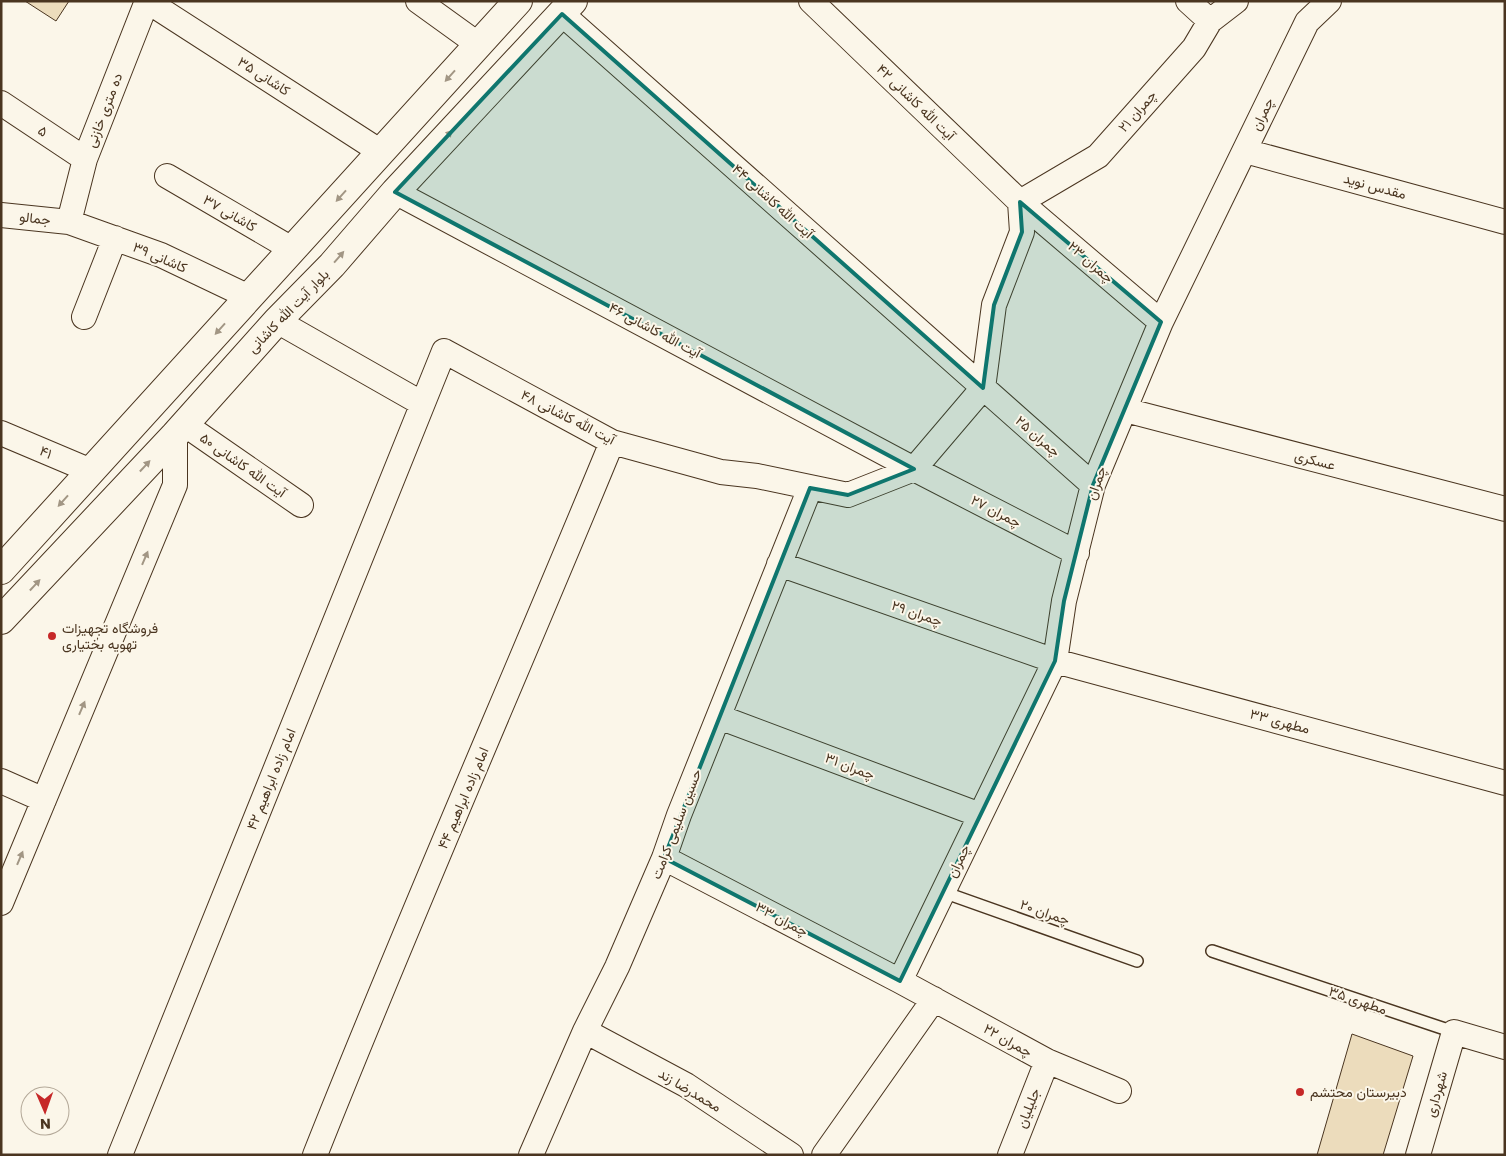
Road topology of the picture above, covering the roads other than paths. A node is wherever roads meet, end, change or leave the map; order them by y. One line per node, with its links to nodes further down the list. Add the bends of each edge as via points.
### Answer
1 (147, 1): 13 (street, کاشانی ۳۵); 14 (street, ده متری خازنی)
2 (418, 1): 10 (street)
3 (518, 1): 10 (main road)
4 (811, 1): 17 (street, آیت الله کاشانی ۴۲)
5 (1188, 1): 9 (street)
6 (1236, 1): 9 (street, چمران ۲۱)
7 (1321, 3): 12 (street, چمران, via 1307,22)
8 (568, 8): 16 (main road, بلوار آیت الله کاشانی, one-way to 8); 27 (street, آیت الله کاشانی ۴۴)
9 (1210, 21): 17 (street, چمران ۲۱, via 1194,48 1098,156)
10 (479, 45): 13 (main road, one-way to 13)
11 (1, 103): 14 (street, ۵)
12 (1245, 151): 20 (street, مقدس نوید); 26 (street, چمران)
13 (382, 152): 22 (main road, one-way to 22)
14 (85, 159): 19 (street, ده متری خازنی)
15 (167, 176): 22 (street, کاشانی ۳۷)
16 (395, 192): 25 (main road, بلوار آیت الله کاشانی, one-way to 16, via 332,265); 33 (street, آیت الله کاشانی ۴۶)
17 (1020, 202): 26 (street, چمران ۲۳); 27 (street, via 1022,232 994,305)
18 (1, 215): 19 (street, جمالو)
19 (69, 222): 21 (street, کاشانی ۳۹)
20 (1505, 222)
21 (115, 238): 23 (street, کاشانی ۳۹, via 161,255); 24 (street)
22 (292, 249): 23 (main road)
23 (249, 297): 25 (main road); 34 (main road, one-way to 34)
24 (84, 317)
25 (276, 321): 28 (street); 30 (main road, بلوار آیت الله کاشانی)
26 (1161, 322): 29 (street, چمران)
27 (983, 388): 33 (street); 35 (street, چمران ۲۵)
28 (421, 403): 32 (street, آیت الله کاشانی ۴۸, via 444,351); 61 (street, امام زاده ابراهیم ۴۲)
29 (1125, 410): 35 (street, چمران); 38 (street, عسکری)
30 (180, 430): 37 (street, آیت الله کاشانی ۵۰); 42 (main road, بلوار آیت الله کاشانی, one-way to 30); 47 (street, one-way to 30, via 175,485)
31 (1, 433): 34 (street, ۴۱)
32 (612, 442): 36 (street, آیت الله کاشانی ۴۸, via 721,472); 62 (street, امام زاده ابراهیم ۴۴, via 381,990)
33 (914, 469): 36 (street, آیت الله کاشانی ۴۸, via 848,495); 39 (street, چمران ۲۷)
34 (91, 471): 41 (main road, one-way to 41)
35 (1093, 485): 39 (street, چمران)
36 (810, 488): 40 (street, حسین سلیمی کرامت)
37 (301, 505)
38 (1505, 509)
39 (1077, 553): 43 (street, چمران, via 1064,601)
40 (779, 564): 43 (street, چمران ۲۹); 44 (street, حسین سلیمی کرامت)
41 (1, 570)
42 (1, 620)
43 (1055, 661): 46 (street, مطهری ۳۳); 48 (street, چمران)
44 (719, 717): 48 (street, چمران ۳۱); 49 (street, حسین سلیمی کرامت)
45 (1, 781): 47 (street)
46 (1505, 783)
47 (44, 800): 51 (street, one-way to 47)
48 (980, 815): 50 (street, چمران)
49 (664, 858): 54 (street, چمران ۳۳); 56 (street, حسین سلیمی کرامت, via 618,967)
50 (942, 892): 53 (lane, چمران ۲۰); 54 (street, چمران)
51 (1, 903)
52 (1212, 951): 57 (lane, مطهری ۳۵)
53 (1137, 960)
54 (900, 981): 55 (street, چمران ۲۲)
55 (934, 1000): 59 (street, چمران ۲۲); 65 (street)
56 (584, 1032): 63 (street, حسین سلیمی کرامت); 64 (street, محمدرضا زند, via 686,1085)
57 (1454, 1032): 58 (street, مطهری ۳۵); 67 (street, شهرداری)
58 (1505, 1047)
59 (1046, 1061): 60 (street, چمران ۲۲); 66 (street, جلیلیان)
60 (1119, 1091)
61 (120, 1155)
62 (315, 1155)
63 (531, 1155)
64 (791, 1155)
65 (824, 1155)
66 (1010, 1155)
67 (1418, 1155)

